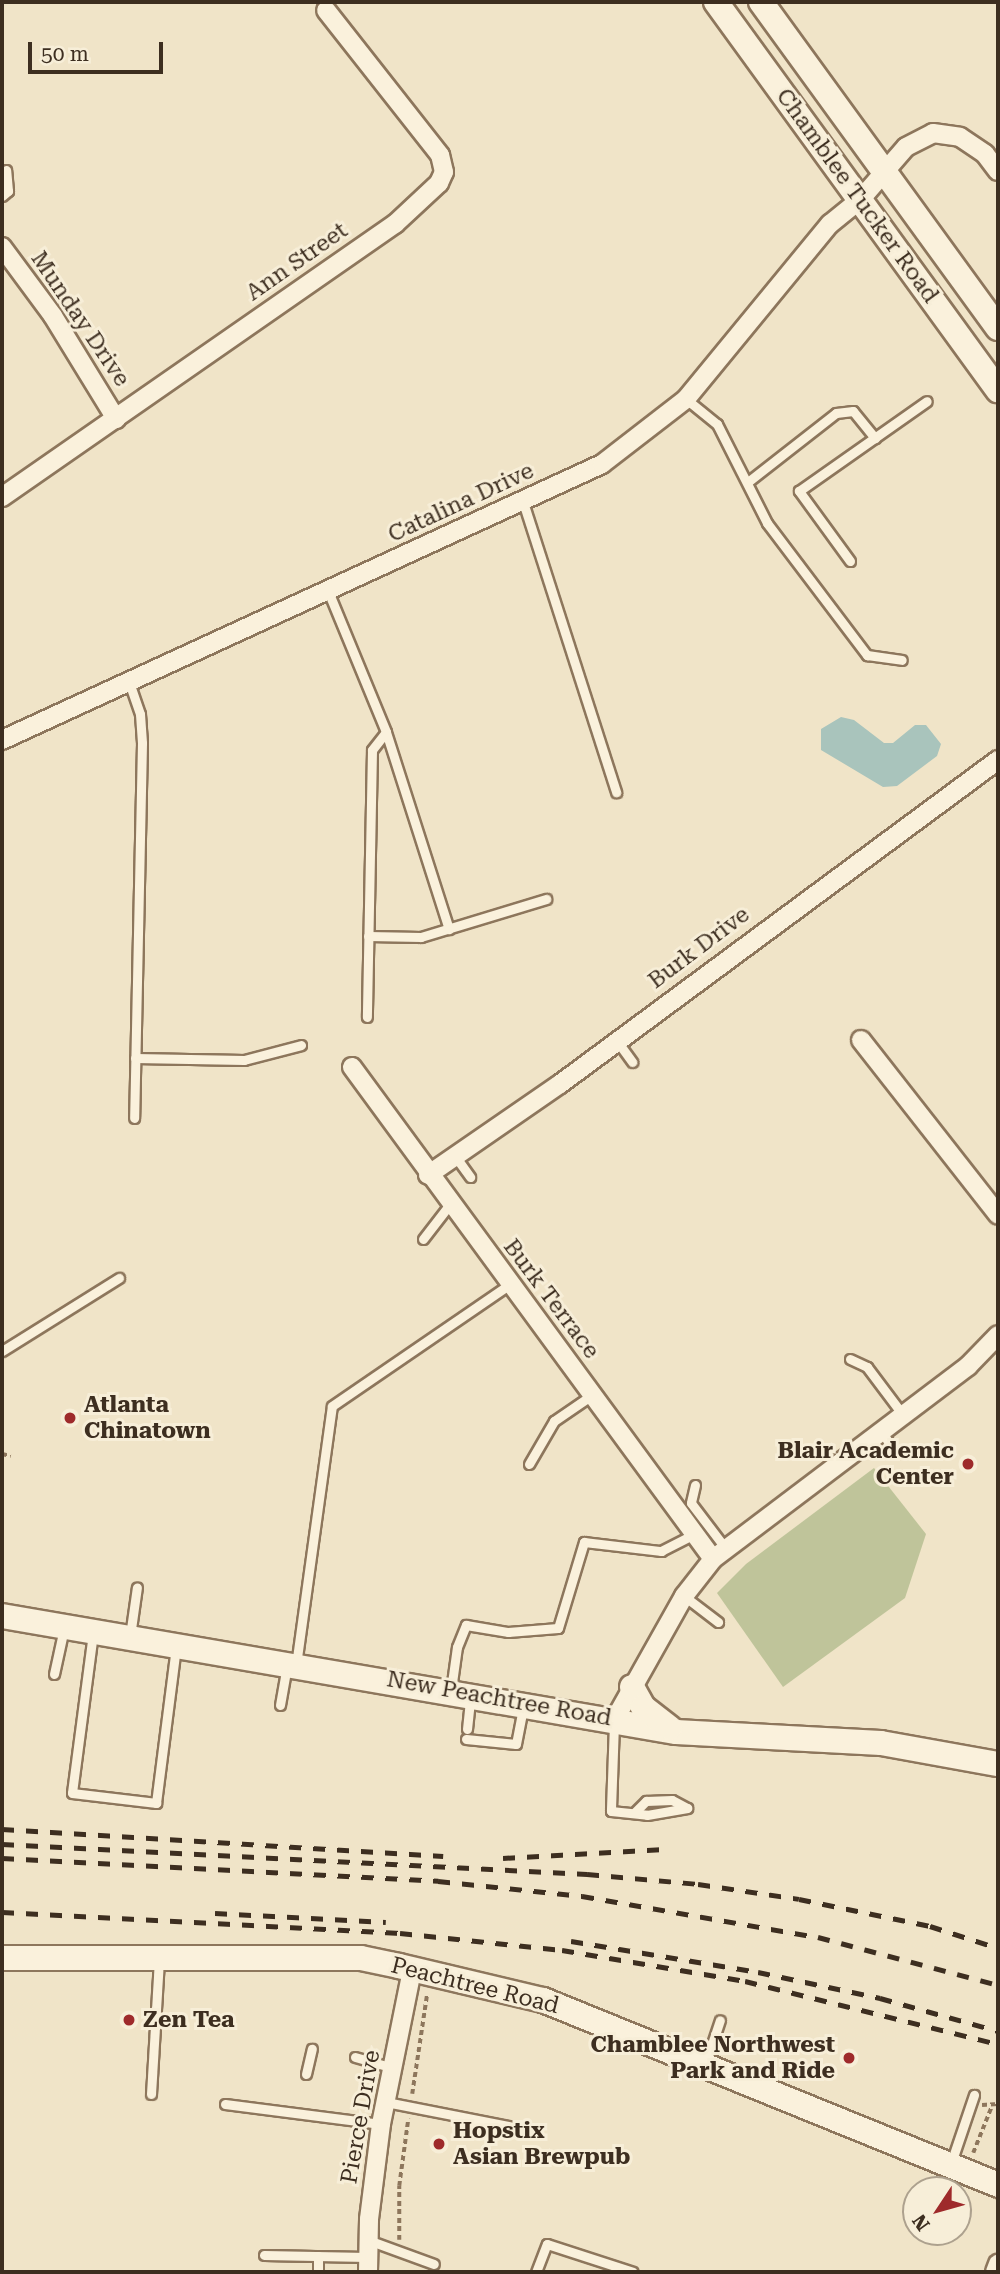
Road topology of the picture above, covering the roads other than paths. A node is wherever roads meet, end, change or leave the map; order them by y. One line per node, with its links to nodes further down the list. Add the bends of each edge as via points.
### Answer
1 (716, 2): 8 (street, Chamblee Tucker Road)
2 (761, 2): 6 (street, Chamblee Tucker Road)
3 (326, 10): 14 (street, Ann Street, via 440,155 444,172 439,183 396,224)
4 (6, 170): 7 (lane, via 8,191)
5 (998, 171): 6 (street, Catalina Drive, via 985,154 960,137 933,134 906,147)
6 (886, 173): 8 (street, Catalina Drive); 10 (street, Chamblee Tucker Road)
7 (2, 196)
8 (860, 200): 11 (street, Chamblee Tucker Road); 12 (street, Catalina Drive, via 830,224)
9 (2, 247): 14 (street, Munday Drive, via 53,316)
10 (998, 328)
11 (998, 390)
12 (686, 399): 16 (lane, via 717,424); 18 (street, Catalina Drive, via 602,464)
13 (927, 401): 15 (lane)
14 (116, 419): 17 (street, Ann Street)
15 (875, 438): 16 (lane, via 853,411 836,413); 19 (lane, via 799,491)
16 (749, 481): 21 (lane, via 767,523 867,655)
17 (2, 497)
18 (523, 502): 20 (street, Catalina Drive); 26 (lane)
19 (850, 561)
20 (328, 592): 22 (street, Catalina Drive); 23 (lane)
21 (902, 660)
22 (129, 682): 24 (street, Catalina Drive); 34 (lane, via 140,714 142,743)
23 (386, 732): 28 (lane); 29 (lane, via 372,750)
24 (2, 740)
25 (998, 760): 32 (street, Burk Drive)
26 (616, 792)
27 (546, 899): 28 (lane)
28 (449, 929): 29 (lane, via 421,937)
29 (368, 936): 30 (lane)
30 (367, 1017)
31 (861, 1040): 42 (street)
32 (617, 1041): 35 (lane); 38 (street, Burk Drive)
33 (301, 1045): 34 (lane, via 244,1060)
34 (135, 1058): 37 (lane)
35 (632, 1062)
36 (352, 1067): 39 (street, Burk Terrace)
37 (134, 1118)
38 (455, 1156): 39 (street, Burk Drive); 40 (lane)
39 (428, 1175): 41 (street, Burk Terrace)
40 (470, 1177)
41 (450, 1204): 43 (lane); 45 (street, Burk Terrace)
42 (998, 1215)
43 (423, 1239)
44 (119, 1278): 47 (lane)
45 (509, 1284): 49 (street, Burk Terrace); 65 (lane, via 332,1406)
46 (998, 1335): 50 (street, via 968,1366)
47 (2, 1351)
48 (849, 1359): 50 (lane, via 867,1367)
49 (592, 1395): 53 (lane, via 554,1421); 55 (street, Burk Terrace)
50 (903, 1415): 51 (street)
51 (882, 1431): 52 (lane); 56 (street)
52 (892, 1449)
53 (529, 1464)
54 (695, 1485): 56 (lane, via 691,1503)
55 (695, 1534): 56 (street, Burk Terrace); 68 (lane, via 661,1551 584,1542 558,1628 508,1632 466,1625 457,1647)
56 (719, 1554): 58 (street)
57 (137, 1587): 63 (lane)
58 (684, 1596): 60 (lane); 67 (street)
59 (2, 1616): 61 (street, New Peachtree Road)
60 (718, 1622)
61 (65, 1627): 62 (street, New Peachtree Road); 66 (lane)
62 (94, 1632): 63 (street, New Peachtree Road); 64 (lane, via 72,1793 156,1803)
63 (129, 1637): 64 (street, New Peachtree Road)
64 (176, 1645): 65 (street, New Peachtree Road)
65 (291, 1665): 68 (street, New Peachtree Road); 70 (lane)
66 (54, 1674)
67 (632, 1687): 71 (street); 72 (street, via 643,1707)
68 (460, 1693): 69 (street, New Peachtree Road); 69 (lane, via 467,1734 516,1744)
69 (524, 1703): 71 (street, New Peachtree Road)
70 (280, 1705)
71 (615, 1718): 72 (street, New Peachtree Road); 74 (lane, via 611,1811)
72 (676, 1732): 73 (street, New Peachtree Road, via 881,1744)
73 (998, 1764)
74 (635, 1812): 74 (lane, via 673,1813 688,1808 671,1800 646,1801)
75 (2, 1958): 76 (street, Peachtree Road)
76 (159, 1961): 77 (street, Peachtree Road, via 361,1958); 84 (lane)
77 (412, 1970): 81 (street, Peachtree Road, via 544,2000); 82 (street, Pierce Drive)
78 (720, 2020): 81 (lane)
79 (312, 2049): 83 (lane)
80 (355, 2057): 82 (lane)
81 (704, 2066): 90 (street, Peachtree Road)
82 (393, 2068): 86 (street, Pierce Drive)
83 (306, 2074)
84 (151, 2094)
85 (975, 2099): 90 (lane)
86 (386, 2102): 88 (street, Pierce Drive); 89 (lane)
87 (225, 2104): 88 (lane)
88 (382, 2124): 94 (street, Pierce Drive)
89 (523, 2129)
90 (950, 2165): 91 (street, Peachtree Road)
91 (998, 2185)
92 (264, 2255): 93 (lane)
93 (318, 2256): 94 (lane); 96 (lane)
94 (368, 2256): 95 (lane, via 399,2252)
95 (434, 2264)
96 (318, 2272)
97 (536, 2272): 98 (lane, via 547,2244)
98 (632, 2272)

